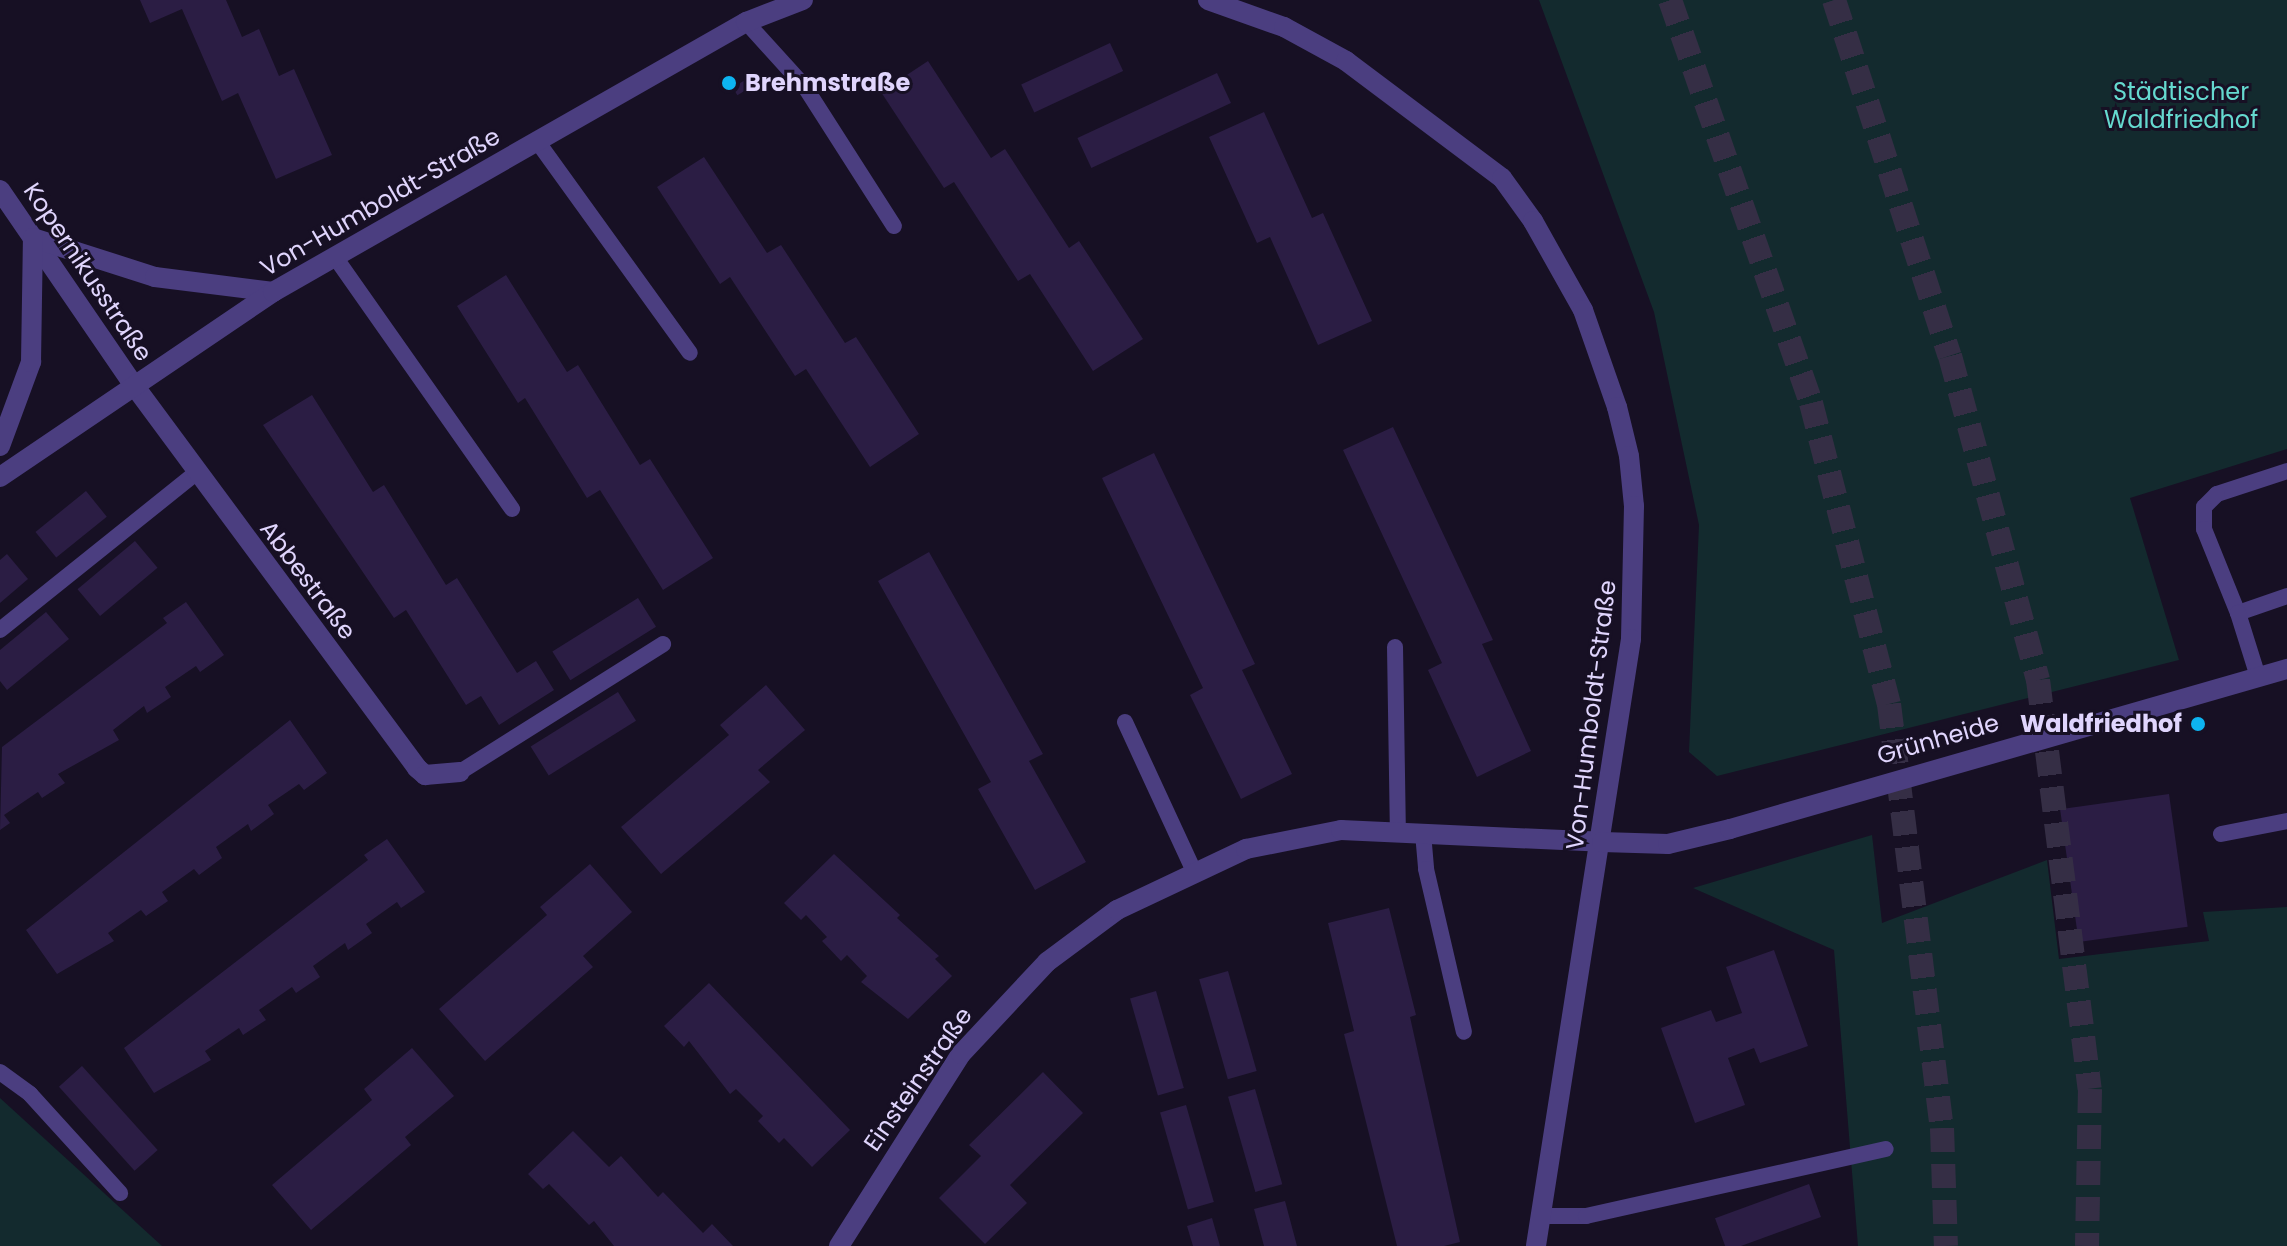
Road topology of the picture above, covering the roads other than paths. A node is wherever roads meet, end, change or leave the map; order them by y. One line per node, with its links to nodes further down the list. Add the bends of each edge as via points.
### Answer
1 (803, 0): 3 (street, Von-Humboldt-Straße)
2 (1208, 0): 30 (street, Von-Humboldt-Straße, via 1284,27 1346,61 1453,137 1502,178 1540,232 1583,310 1620,419 1634,506 1631,639)
3 (746, 22): 4 (street, Von-Humboldt-Straße); 6 (lane, via 805,87)
4 (537, 141): 8 (street, Von-Humboldt-Straße); 10 (lane)
5 (0, 190): 7 (street, Kopernikusstraße)
6 (894, 226)
7 (33, 238): 9 (street, via 155,277); 11 (street, Kopernikusstraße); 12 (street, via 31,362)
8 (335, 257): 9 (street, Von-Humboldt-Straße); 16 (lane)
9 (273, 292): 11 (street, Von-Humboldt-Straße)
10 (690, 353)
11 (133, 384): 14 (street, Abbestraße); 15 (street, Von-Humboldt-Straße)
12 (0, 446)
13 (2287, 471): 18 (lane, via 2217,494 2204,507 2204,529)
14 (196, 473): 19 (lane); 25 (street, Abbestraße, via 417,768 425,775)
15 (0, 477)
16 (512, 509)
17 (2287, 596): 18 (lane)
18 (2238, 613): 23 (lane)
19 (0, 630)
20 (663, 644): 25 (lane)
21 (1395, 647): 27 (lane)
22 (2287, 669): 23 (street, Grünheide)
23 (2258, 677): 30 (street, Grünheide, via 1730,829 1668,844)
24 (1125, 722): 31 (lane)
25 (460, 772)
26 (2287, 821): 29 (lane)
27 (1398, 829): 28 (street, Einsteinstraße); 31 (street, Einsteinstraße, via 1341,830 1246,849)
28 (1423, 833): 30 (street, Einsteinstraße); 32 (lane, via 1426,869)
29 (2221, 834)
30 (1602, 842): 36 (street, Von-Humboldt-Straße)
31 (1194, 871): 37 (street, Einsteinstraße, via 1117,910 1053,956 1008,999 961,1054)
32 (1464, 1032)
33 (0, 1072): 35 (lane, via 30,1094)
34 (1886, 1149): 36 (lane, via 1586,1216)
35 (120, 1193)
36 (1541, 1216): 38 (street, Von-Humboldt-Straße)
37 (839, 1246)
38 (1536, 1246)

